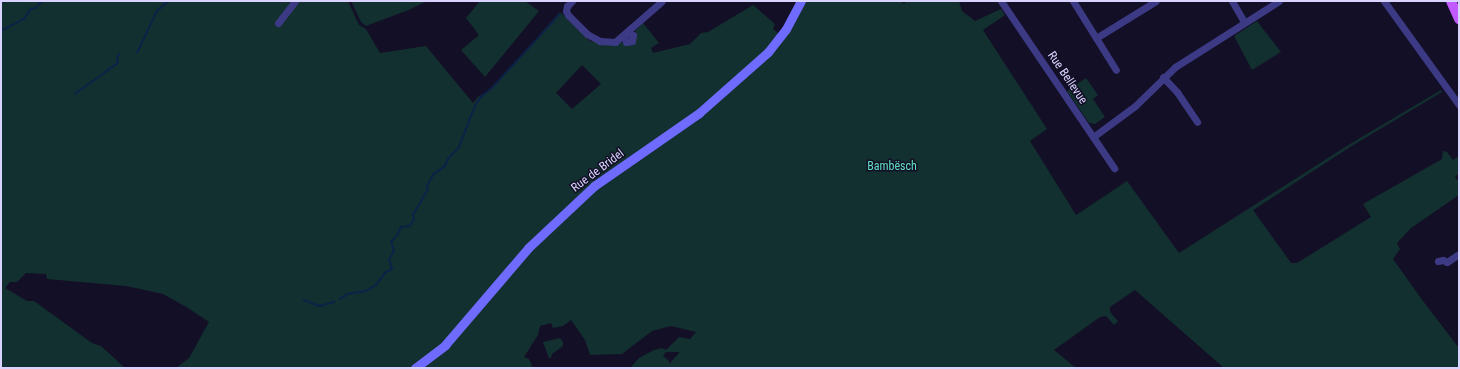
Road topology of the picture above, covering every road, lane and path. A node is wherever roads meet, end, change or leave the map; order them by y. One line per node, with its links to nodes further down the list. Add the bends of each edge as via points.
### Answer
1 (295, 1): 14 (street)
2 (572, 1): 3 (street, via 566,11 568,16 592,38 615,42)
3 (662, 1)
4 (801, 1): 24 (main road, Rue de Bridel, via 786,29 768,52 699,113 594,186 528,248 445,345)
5 (1001, 1): 20 (street, Rue Bellevue)
6 (1073, 1): 15 (street)
7 (1156, 1): 15 (street)
8 (1232, 1): 13 (street)
9 (1279, 1): 13 (street)
10 (1384, 1): 18 (street)
11 (1451, 1): 12 (main road)
12 (1459, 19)
13 (1244, 22): 17 (street)
14 (278, 23)
15 (1096, 38): 16 (street)
16 (1116, 70)
17 (1163, 77): 19 (street, via 1177,92); 20 (street, via 1135,106)
18 (1459, 105)
19 (1197, 122)
20 (1093, 137): 21 (street, Rue Bellevue)
21 (1114, 168)
22 (1459, 254): 23 (street, via 1447,262)
23 (1438, 261)
24 (416, 368)

